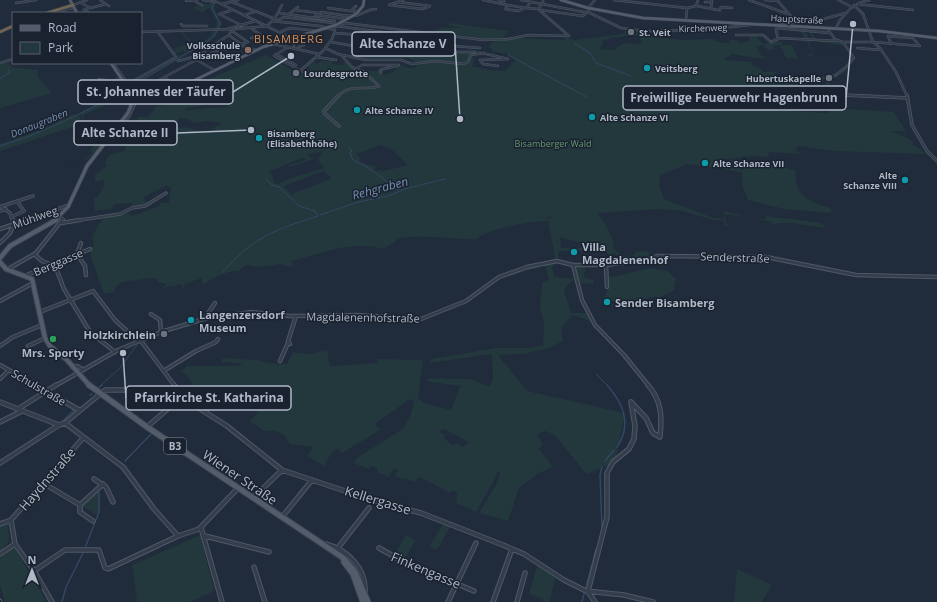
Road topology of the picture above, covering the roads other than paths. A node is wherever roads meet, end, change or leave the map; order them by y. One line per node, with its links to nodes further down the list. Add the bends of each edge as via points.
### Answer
1 (36, 0): 28 (street)
2 (87, 0): 29 (street)
3 (100, 0): 36 (street)
4 (197, 0): 24 (street); 41 (street)
5 (203, 0): 30 (street)
6 (218, 0): 30 (street)
7 (238, 0): 31 (street)
8 (364, 0): 69 (main road)
9 (403, 0): 32 (street)
10 (483, 0): 38 (street)
11 (499, 0): 38 (street, via 504,1)
12 (521, 0): 33 (street)
13 (543, 0): 39 (street)
14 (561, 0): 53 (main road, Hauptstraße)
15 (595, 0): 53 (street)
16 (614, 0): 44 (street)
17 (656, 0): 44 (street)
18 (698, 0): 47 (street)
19 (745, 0): 26 (street)
20 (749, 0): 26 (street)
21 (766, 0): 27 (street)
22 (838, 0): 40 (street)
23 (870, 0): 40 (street)
24 (186, 1)
25 (712, 1): 34 (street); 55 (street)
26 (753, 1): 76 (street)
27 (778, 1): 76 (street)
28 (17, 2)
29 (80, 2): 35 (street); 50 (street)
30 (216, 2): 37 (street)
31 (232, 2): 37 (street); 68 (street)
32 (398, 2): 32 (street, via 430,6 423,9 390,5)
33 (531, 2): 39 (street); 52 (street)
34 (705, 2)
35 (72, 4): 57 (highway); 57 (street)
36 (106, 4): 45 (street); 50 (street)
37 (221, 4): 60 (street)
38 (502, 4): 43 (street)
39 (542, 4): 49 (street); 59 (street)
40 (856, 4): 62 (street); 73 (street); 108 (street, via 869,26)
41 (202, 5)
42 (282, 5): 70 (street)
43 (508, 5): 52 (street); 52 (street, via 505,9 519,11)
44 (653, 5): 54 (street)
45 (109, 6)
46 (356, 6): 63 (street)
47 (696, 6): 54 (street); 55 (street)
48 (298, 7): 61 (street)
49 (556, 7): 64 (street, via 551,7); 71 (street)
50 (90, 8): 67 (street, via 84,10)
51 (328, 8): 63 (street)
52 (525, 8): 59 (street)
53 (587, 8): 72 (street); 85 (main road, Hauptstraße, via 632,17)
54 (687, 8): 85 (street)
55 (711, 8): 56 (street)
56 (732, 8)
57 (64, 9): 65 (highway); 66 (street)
58 (376, 9): 78 (street, via 369,8 362,14)
59 (539, 9): 64 (street); 123 (street, via 569,36 528,35 494,40)
60 (233, 10): 77 (street); 93 (street, via 219,14)
61 (295, 10): 74 (street); 75 (street)
62 (913, 10)
63 (352, 11): 69 (street)
64 (548, 11): 71 (street, via 583,16)
65 (52, 12)
66 (66, 12)
67 (87, 12)
68 (255, 12): 77 (street); 81 (street)
69 (358, 12): 78 (main road)
70 (279, 13): 74 (street); 81 (street)
71 (586, 13): 72 (street)
72 (590, 13): 91 (street, Kirchenweg, via 622,28 646,31 701,30)
73 (846, 13): 88 (street); 104 (street)
74 (289, 14): 79 (street); 80 (street)
75 (318, 14): 78 (street, via 321,12); 80 (street); 82 (street)
76 (788, 14): 88 (street)
77 (245, 15): 83 (street)
78 (352, 16): 82 (main road)
79 (283, 17): 84 (street); 86 (street)
80 (313, 18): 89 (street, via 335,21)
81 (275, 19): 84 (street)
82 (347, 19): 95 (main road)
83 (256, 21): 93 (street); 97 (street)
84 (273, 21): 94 (street); 97 (street)
85 (686, 21): 91 (main road, Hauptstraße)
86 (316, 22): 89 (street); 94 (street)
87 (791, 22): 88 (street); 98 (street); 99 (street)
88 (796, 22)
89 (333, 23): 95 (street)
90 (181, 24): 96 (street)
91 (753, 24): 99 (main road, Hauptstraße)
92 (12, 25): 106 (highway)
93 (241, 25): 100 (street); 111 (street)
94 (314, 25): 102 (street)
95 (337, 25): 102 (main road); 105 (street, via 345,23); 117 (street)
96 (188, 26): 107 (street); 110 (street, via 207,25)
97 (267, 26): 101 (street); 115 (street)
98 (796, 26): 99 (main road, Hauptstraße); 103 (main road, Hauptstraße)
99 (777, 27): 118 (street); 129 (street)
100 (247, 28)
101 (252, 28): 112 (street); 126 (street, via 261,35)
102 (331, 28): 113 (main road); 116 (street)
103 (827, 28): 104 (main road, Hauptstraße); 118 (street)
104 (836, 28): 108 (main road, Hauptstraße)
105 (400, 29): 117 (street); 123 (street)
106 (2, 30)
107 (184, 30): 109 (street); 110 (street)
108 (868, 30): 119 (main road, Hauptstraße); 136 (street)
109 (157, 31): 114 (street); 184 (street, via 176,56)
110 (204, 31): 111 (street)
111 (223, 31): 112 (street)
112 (231, 31): 120 (street); 140 (street, via 248,43)
113 (318, 31): 115 (street, via 290,28); 127 (main road)
114 (142, 32)
115 (280, 32): 127 (street)
116 (335, 33): 121 (street); 134 (street)
117 (396, 33): 125 (street); 132 (street)
118 (831, 33): 133 (street)
119 (909, 34): 124 (main road, Hauptstraße); 130 (street)
120 (228, 35): 137 (street); 140 (street)
121 (354, 35): 125 (street, via 359,33); 128 (street)
122 (736, 35): 129 (street, via 763,35 771,42)
123 (444, 36): 132 (street)
124 (924, 36)
125 (386, 37): 142 (street)
126 (251, 38)
127 (293, 38): 131 (main road)
128 (356, 38)
129 (778, 38): 133 (street)
130 (911, 38): 139 (street, via 888,36); 139 (street, via 920,46)
131 (288, 40): 138 (main road); 144 (street, via 294,43)
132 (447, 40): 145 (street)
133 (839, 41): 135 (street)
134 (330, 42): 142 (street); 149 (street)
135 (842, 42): 136 (street); 180 (street, via 854,58)
136 (873, 42): 139 (street); 154 (street)
137 (217, 43): 152 (street); 155 (street)
138 (274, 44): 143 (street); 153 (main road)
139 (891, 44)
140 (240, 45): 152 (street); 153 (street)
141 (304, 45): 147 (street)
142 (353, 45): 161 (street)
143 (282, 46): 146 (street); 148 (street)
144 (294, 46): 146 (street); 147 (street)
145 (452, 46): 150 (street); 157 (street, via 456,52)
146 (288, 47): 147 (street); 148 (street)
147 (297, 47): 159 (street)
148 (285, 48): 158 (street)
149 (325, 48): 159 (street); 160 (street)
150 (480, 48)
151 (857, 48): 154 (street)
152 (225, 50): 156 (street)
153 (256, 50): 176 (main road)
154 (881, 50): 191 (street, via 896,72)
155 (204, 52): 163 (street); 164 (street)
156 (211, 53)
157 (484, 53): 168 (street, via 470,55 465,64 447,60 412,64 401,60); 174 (street, via 508,58 480,60 483,64)
158 (276, 54): 172 (street); 177 (street, via 274,56)
159 (319, 54): 162 (street)
160 (338, 54): 168 (street); 175 (street)
161 (412, 56)
162 (316, 57): 167 (street); 177 (street, via 303,65)
163 (193, 58): 166 (street); 169 (street)
164 (215, 59)
165 (12, 60): 170 (street)
166 (196, 60): 176 (street); 181 (street)
167 (336, 60)
168 (366, 60): 173 (street, via 360,63)
169 (178, 61)
170 (0, 63)
171 (113, 64): 182 (main road); 184 (street)
172 (296, 65)
173 (362, 65): 175 (street); 179 (street, via 399,65 383,68)
174 (498, 66)
175 (355, 68): 196 (street, via 365,72 380,86 355,86 338,94 324,111)
176 (214, 70): 185 (main road)
177 (301, 70): 178 (street)
178 (304, 72)
179 (381, 73)
180 (836, 75)
181 (164, 77): 185 (street); 186 (street)
182 (122, 78): 183 (street, via 112,81); 184 (main road)
183 (99, 79)
184 (128, 86): 187 (street); 194 (main road)
185 (178, 87): 188 (main road)
186 (145, 89): 187 (street); 188 (street)
187 (135, 92): 192 (street)
188 (156, 95): 189 (main road)
189 (146, 98): 192 (main road); 194 (main road)
190 (814, 98): 193 (street)
191 (908, 98): 193 (street, via 828,94); 197 (street, via 910,121)
192 (138, 101): 194 (main road)
193 (833, 103): 195 (street, via 832,107)
194 (133, 104): 201 (main road, via 85,168)
195 (820, 106): 195 (street, via 749,106 738,103 735,99 742,93 788,92)
196 (339, 126)
197 (937, 162)
198 (166, 193): 206 (street, via 145,206 132,208 120,214)
199 (33, 196): 200 (street)
200 (17, 201): 202 (street); 205 (street, via 24,211)
201 (70, 205): 206 (main road); 207 (street, Mühlweg)
202 (1, 206): 203 (street)
203 (6, 209): 204 (street); 205 (street)
204 (0, 212)
205 (11, 217): 207 (street)
206 (60, 220): 212 (street); 214 (main road, via 12,245)
207 (14, 224): 208 (street, Mühlweg); 209 (street, via 10,233)
208 (0, 229)
209 (0, 243)
210 (81, 243): 213 (street)
211 (90, 249): 213 (street, Berggasse)
212 (34, 254): 218 (street); 221 (street)
213 (77, 254): 218 (street, Berggasse); 222 (street, via 85,266)
214 (0, 258)
215 (557, 261): 217 (street, Senderstraße); 232 (street, Magdalenenhofstraße, via 527,267 499,277 466,301 421,319 359,315)
216 (0, 262): 220 (main road)
217 (574, 264): 219 (street, Senderstraße); 294 (street, via 582,300 594,325 624,355 656,394 662,416 660,436 655,436 646,418 631,402 635,426 634,439 629,449 613,462 608,473 607,517)
218 (51, 265): 223 (street, Berggasse); 227 (street, via 57,271)
219 (606, 265): 224 (street, Senderstraße, via 646,260 657,256 759,256 856,275); 226 (street)
220 (2, 267): 221 (main road)
221 (8, 270): 223 (main road)
222 (86, 275)
223 (27, 276): 225 (main road, B3)
224 (937, 277)
225 (33, 283): 228 (street); 230 (main road, B3)
226 (607, 287)
227 (70, 300): 230 (street); 238 (street, Kellergasse, via 94,291 115,320); 241 (street, via 90,332)
228 (0, 301)
229 (215, 303): 233 (street)
230 (39, 312): 234 (main road, B3)
231 (151, 314): 235 (street, via 160,320)
232 (296, 316): 233 (street, Magdalenenhofstraße, via 252,312); 242 (street, via 289,344)
233 (204, 318): 235 (street, Magdalenenhofstraße)
234 (42, 324): 236 (main road, B3); 239 (street)
235 (161, 332): 238 (street, Magdalenenhofstraße)
236 (45, 338): 240 (street); 244 (main road, Wiener Straße / B3)
237 (218, 339): 247 (street)
238 (139, 341): 241 (street, Magdalenenhofstraße); 247 (street, Kellergasse)
239 (0, 346)
240 (28, 346)
241 (115, 352): 245 (street, Magdalenenhofstraße)
242 (280, 361)
243 (0, 365): 246 (street, Schulstraße)
244 (72, 368): 245 (street, via 77,366); 248 (main road, Wiener Straße / B3)
245 (83, 369): 248 (street, Magdalenenhofstraße)
246 (9, 370): 249 (street); 250 (street, Schulstraße)
247 (165, 370): 252 (street, Kellergasse)
248 (76, 373): 250 (street, Magdalenenhofstraße); 251 (main road, Wiener Straße / B3)
249 (0, 379)
250 (46, 391): 255 (street, Magdalenenhofstraße); 256 (street, Schulstraße)
251 (99, 394): 253 (street, via 108,389 146,390); 256 (street); 261 (main road, Wiener Straße / B3)
252 (184, 398): 253 (street); 264 (street, Kellergasse, via 227,426)
253 (178, 400): 261 (street)
254 (0, 402): 255 (street)
255 (18, 409): 257 (street)
256 (79, 410): 259 (street)
257 (22, 411): 258 (street); 260 (street)
258 (0, 422)
259 (65, 423): 260 (street); 262 (street)
260 (59, 425): 263 (street)
261 (147, 427): 269 (main road, Wiener Straße / B3)
262 (83, 438): 267 (street, Haydnstraße); 279 (street, via 124,467 154,509)
263 (0, 463)
264 (282, 470): 266 (street, Kellergasse); 270 (street)
265 (94, 479): 268 (street)
266 (312, 480): 274 (street); 286 (street, Kellergasse, via 421,513)
267 (43, 483): 272 (street); 275 (street, Haydnstraße)
268 (103, 484): 271 (street); 272 (street)
269 (238, 488): 270 (main road, Wiener Straße / B3); 278 (street)
270 (253, 498): 274 (main road, Wiener Straße / B3)
271 (113, 502)
272 (80, 505): 276 (street, via 80,512)
273 (369, 508): 285 (street)
274 (282, 518): 283 (main road, Wiener Straße / B3)
275 (11, 520): 277 (street); 282 (street)
276 (93, 521)
277 (0, 524)
278 (201, 528): 279 (street); 280 (street)
279 (178, 536): 290 (street, via 108,569 105,568 100,549 63,550)
280 (205, 536): 287 (street); 298 (street)
281 (476, 543): 292 (street)
282 (15, 544): 288 (street); 290 (street)
283 (322, 544): 285 (street, Wiener Straße); 295 (main road, Wiener Straße / B3, via 350,564 358,576)
284 (379, 548): 292 (street, Finkengasse, via 402,561)
285 (337, 549): 295 (street, Wiener Straße, via 348,556 361,571 366,587)
286 (512, 549): 294 (street, Kellergasse, via 578,588); 296 (street)
287 (269, 552)
288 (0, 554)
289 (254, 568): 299 (street)
290 (34, 571): 297 (street)
291 (525, 573): 302 (street)
292 (457, 584): 293 (street, Finkengasse); 300 (street)
293 (474, 591)
294 (588, 591): 303 (street); 304 (street, Kellergasse, via 624,595)
295 (364, 600)
296 (493, 601): 301 (street)
297 (52, 602)
298 (222, 602)
299 (265, 602)
300 (448, 602)
301 (498, 602)
302 (517, 602)
303 (595, 602)
304 (652, 602)

